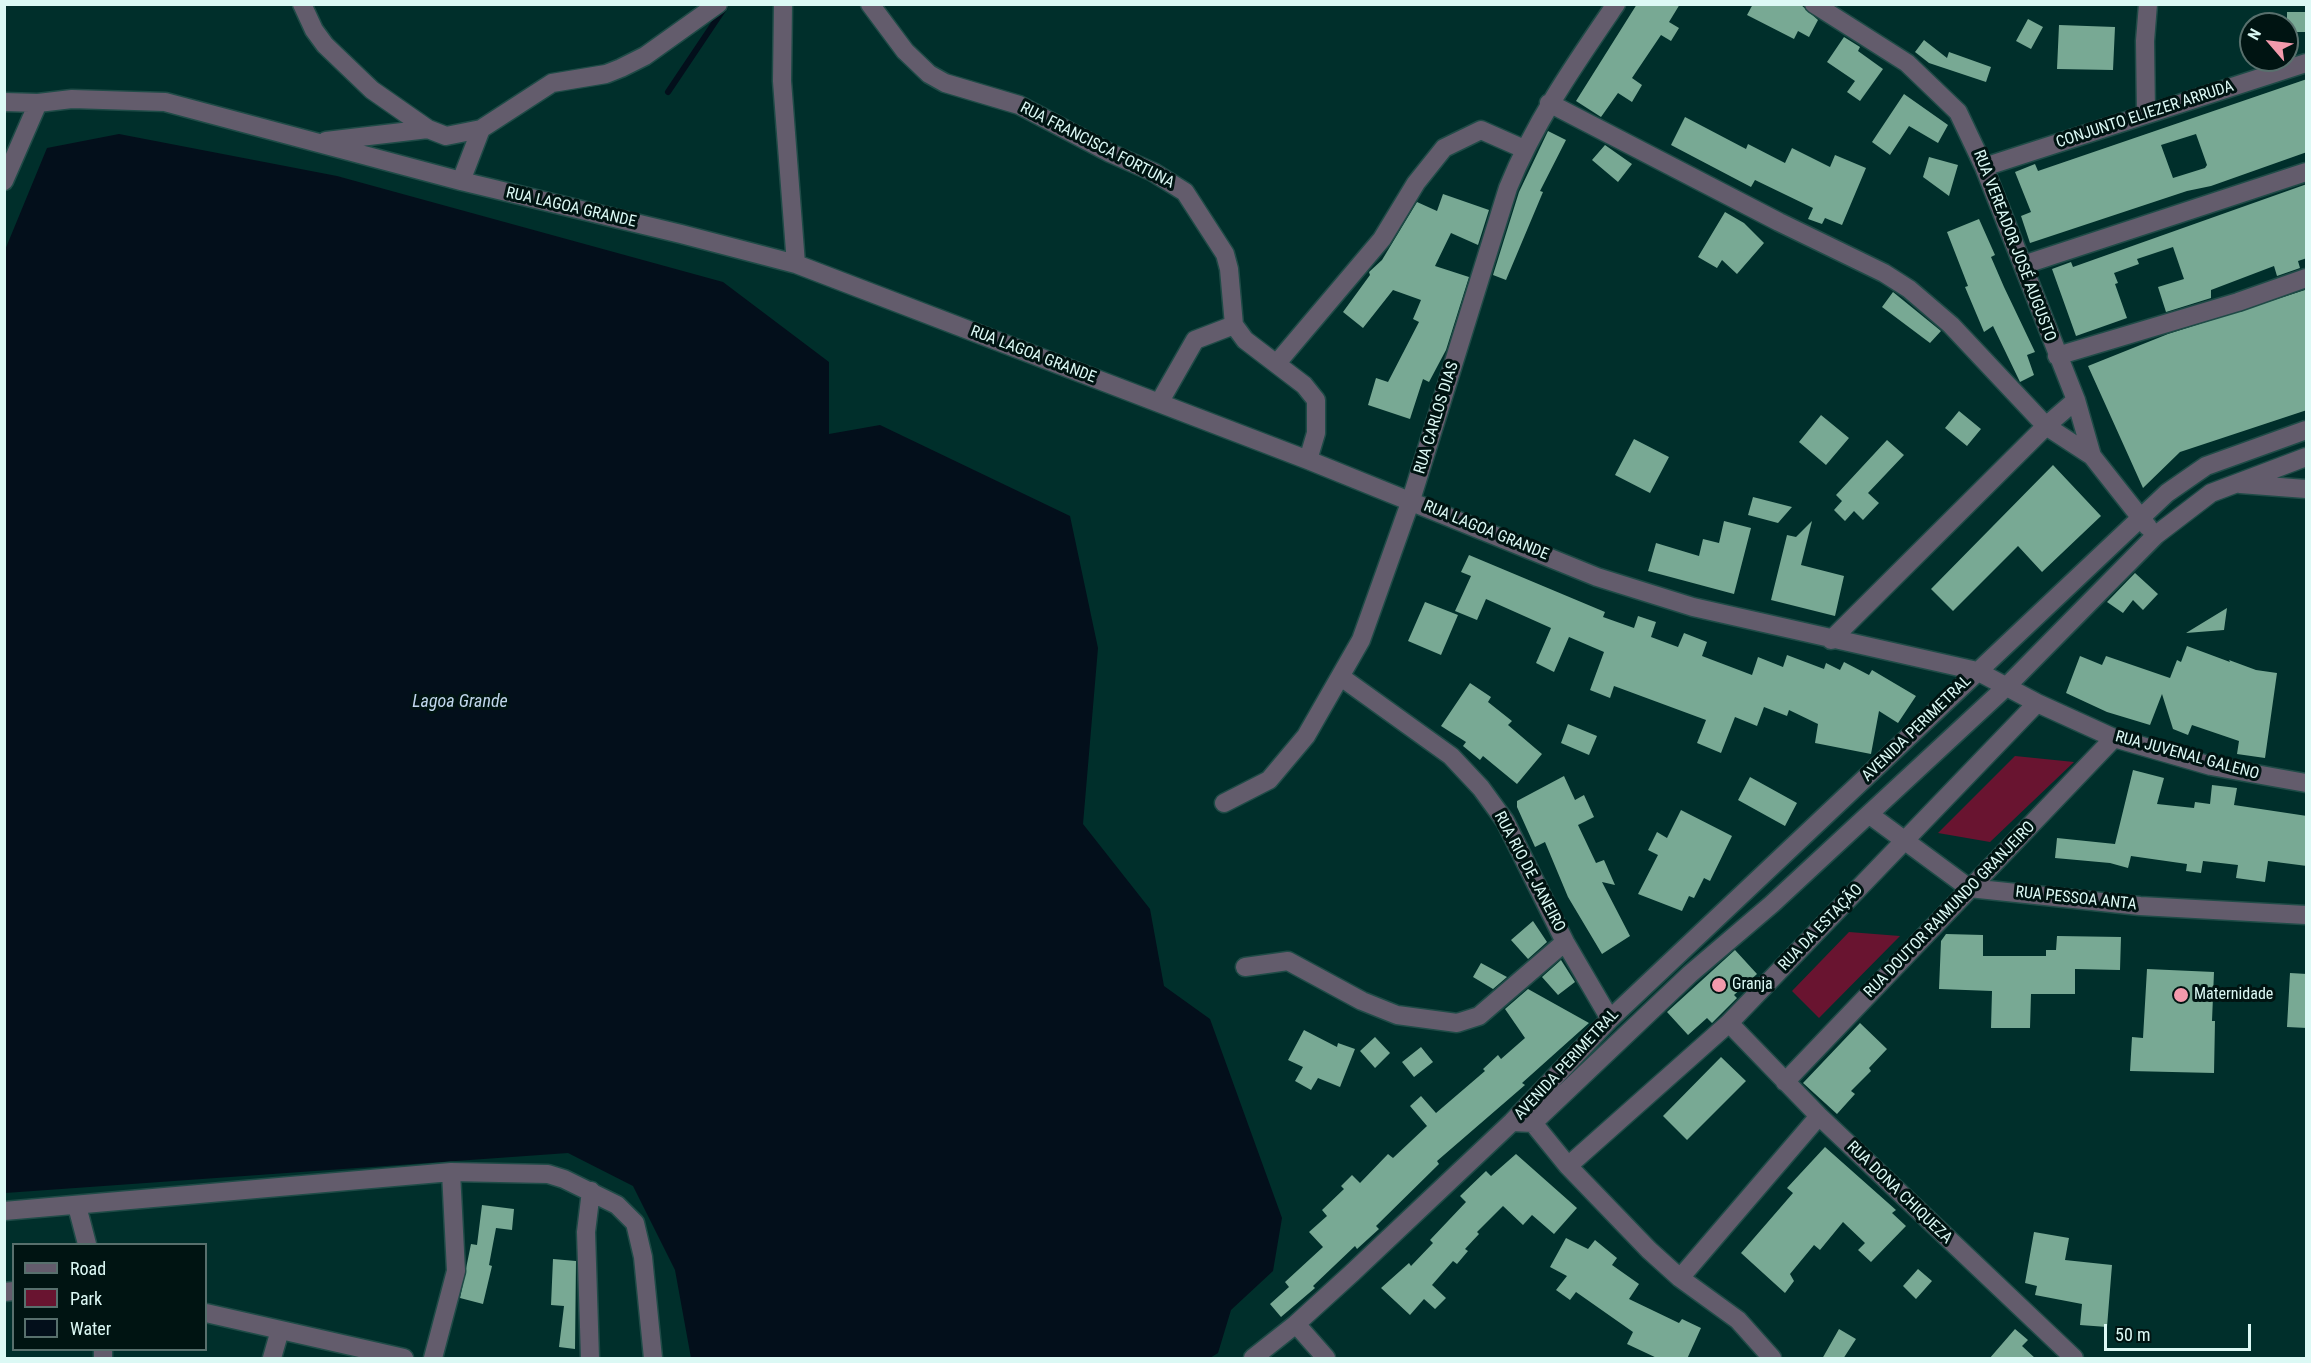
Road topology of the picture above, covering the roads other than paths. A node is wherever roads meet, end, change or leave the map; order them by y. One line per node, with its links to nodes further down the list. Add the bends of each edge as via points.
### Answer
1 (302, 4): 13 (street, via 325,45 372,90)
2 (718, 4): 14 (street, via 645,56 606,75 552,83)
3 (870, 4): 24 (street, RUA FRANCISCA FORTUNA, via 905,51 929,74 945,83 1019,105 1154,172 1185,192 1225,254)
4 (1616, 4): 11 (street, RUA CARLOS DIAS)
5 (1814, 4): 17 (street, RUA VEREADOR JOSÉ AUGUSTO, via 1907,63 1940,93 1958,112)
6 (2148, 4): 12 (street)
7 (789, 7): 21 (street, via 783,81)
8 (2307, 63): 12 (street, CONJUNTO ELIEZER ARRUDA)
9 (4, 102): 10 (street, RUA LAGOA GRANDE)
10 (38, 103): 15 (street, RUA LAGOA GRANDE, via 72,99 165,102); 19 (street)
11 (1549, 103): 16 (street, RUA CARLOS DIAS); 29 (street, via 1909,289 1951,325)
12 (2146, 114): 17 (street, CONJUNTO ELIEZER ARRUDA)
13 (428, 129): 14 (street, via 447,136); 15 (street)
14 (482, 129): 20 (street)
15 (316, 142): 20 (street, RUA LAGOA GRANDE)
16 (1524, 149): 26 (street, via 1481,130 1444,148 1416,183 1382,239); 36 (street, RUA CARLOS DIAS, via 1508,188)
17 (1983, 167): 22 (street, RUA VEREADOR JOSÉ AUGUSTO)
18 (2307, 172): 22 (street)
19 (4, 181)
20 (461, 181): 21 (street, RUA LAGOA GRANDE)
21 (796, 264): 28 (street, RUA LAGOA GRANDE)
22 (2023, 265): 25 (street, RUA VEREADOR JOSÉ AUGUSTO)
23 (2307, 278): 25 (street)
24 (1234, 325): 26 (street, via 1245,340); 28 (street, via 1195,339)
25 (2057, 356): 27 (street, RUA VEREADOR JOSÉ AUGUSTO)
26 (1277, 363): 33 (street, via 1316,400 1316,433)
27 (2076, 400): 29 (street); 31 (street, RUA VEREADOR JOSÉ AUGUSTO)
28 (1159, 403): 33 (street, RUA LAGOA GRANDE)
29 (2046, 426): 31 (street); 39 (street)
30 (2307, 430): 37 (street, AVENIDA PERIMETRAL, via 2206,466 2167,493)
31 (2092, 456): 37 (street, RUA VEREADOR JOSÉ AUGUSTO)
32 (2307, 457): 34 (street, AVENIDA PERIMETRAL)
33 (1308, 460): 36 (street, RUA LAGOA GRANDE)
34 (2234, 483): 35 (street); 38 (street, AVENIDA PERIMETRAL, via 2211,494)
35 (2307, 489)
36 (1412, 500): 39 (street, RUA LAGOA GRANDE, via 1597,577 1693,607); 41 (street, RUA CARLOS DIAS, via 1361,640)
37 (2140, 519): 38 (street, RUA VEREADOR JOSÉ AUGUSTO); 40 (street, AVENIDA PERIMETRAL)
38 (2156, 535): 42 (street, AVENIDA PERIMETRAL)
39 (1831, 640): 40 (street, RUA LAGOA GRANDE)
40 (1977, 671): 42 (street, RUA LAGOA GRANDE); 52 (street, AVENIDA PERIMETRAL)
41 (1341, 677): 46 (street, RUA CARLOS DIAS, via 1306,736 1269,780); 51 (street, RUA RIO DE JANEIRO, via 1451,756 1481,788 1505,821)
42 (2006, 687): 43 (street, RUA LAGOA GRANDE); 47 (street, AVENIDA PERIMETRAL)
43 (2037, 703): 44 (street, RUA JUVENAL GALENO); 48 (street, RUA DA ESTAÇÃO)
44 (2114, 738): 45 (street, RUA JUVENAL GALENO, via 2211,766); 49 (street, RUA DOUTOR RAIMUNDO GRANJEIRO)
45 (2307, 783)
46 (1224, 803)
47 (1870, 815): 48 (street); 54 (street, AVENIDA PERIMETRAL)
48 (1907, 841): 49 (street); 56 (street, RUA DA ESTAÇÃO)
49 (1969, 888): 50 (street, RUA PESSOA ANTA, via 2140,906); 57 (street, RUA DOUTOR RAIMUNDO GRANJEIRO)
50 (2307, 915)
51 (1565, 942): 53 (street, via 1479,1016 1457,1023 1397,1015 1288,961); 55 (street, RUA RIO DE JANEIRO)
52 (1676, 957): 54 (street); 55 (street, AVENIDA PERIMETRAL)
53 (1245, 967)
54 (1690, 974): 60 (street, AVENIDA PERIMETRAL)
55 (1610, 1018): 59 (street, AVENIDA PERIMETRAL)
56 (1729, 1023): 57 (street, RUA DONA CHIQUEZA); 61 (street, RUA DA ESTAÇÃO)
57 (1785, 1082): 58 (street, RUA DONA CHIQUEZA)
58 (1819, 1116): 67 (street); 79 (street, RUA DONA CHIQUEZA)
59 (1512, 1122): 60 (street, AVENIDA PERIMETRAL); 69 (street)
60 (1533, 1123): 61 (street)
61 (1568, 1166): 67 (street)
62 (451, 1172): 63 (street, via 548,1174); 64 (street); 73 (street, via 456,1271)
63 (591, 1191): 74 (street, via 586,1232); 75 (street, via 617,1204 634,1223 643,1257)
64 (77, 1206): 65 (street); 66 (street)
65 (4, 1211)
66 (86, 1243)
67 (1680, 1278): 78 (street, via 1738,1320)
68 (207, 1313): 70 (street)
69 (1296, 1324): 76 (street); 77 (street)
70 (280, 1330): 71 (street); 72 (street)
71 (272, 1359)
72 (404, 1359)
73 (433, 1359)
74 (590, 1359)
75 (652, 1359)
76 (1253, 1359)
77 (1326, 1359)
78 (1772, 1359)
79 (2074, 1359)

